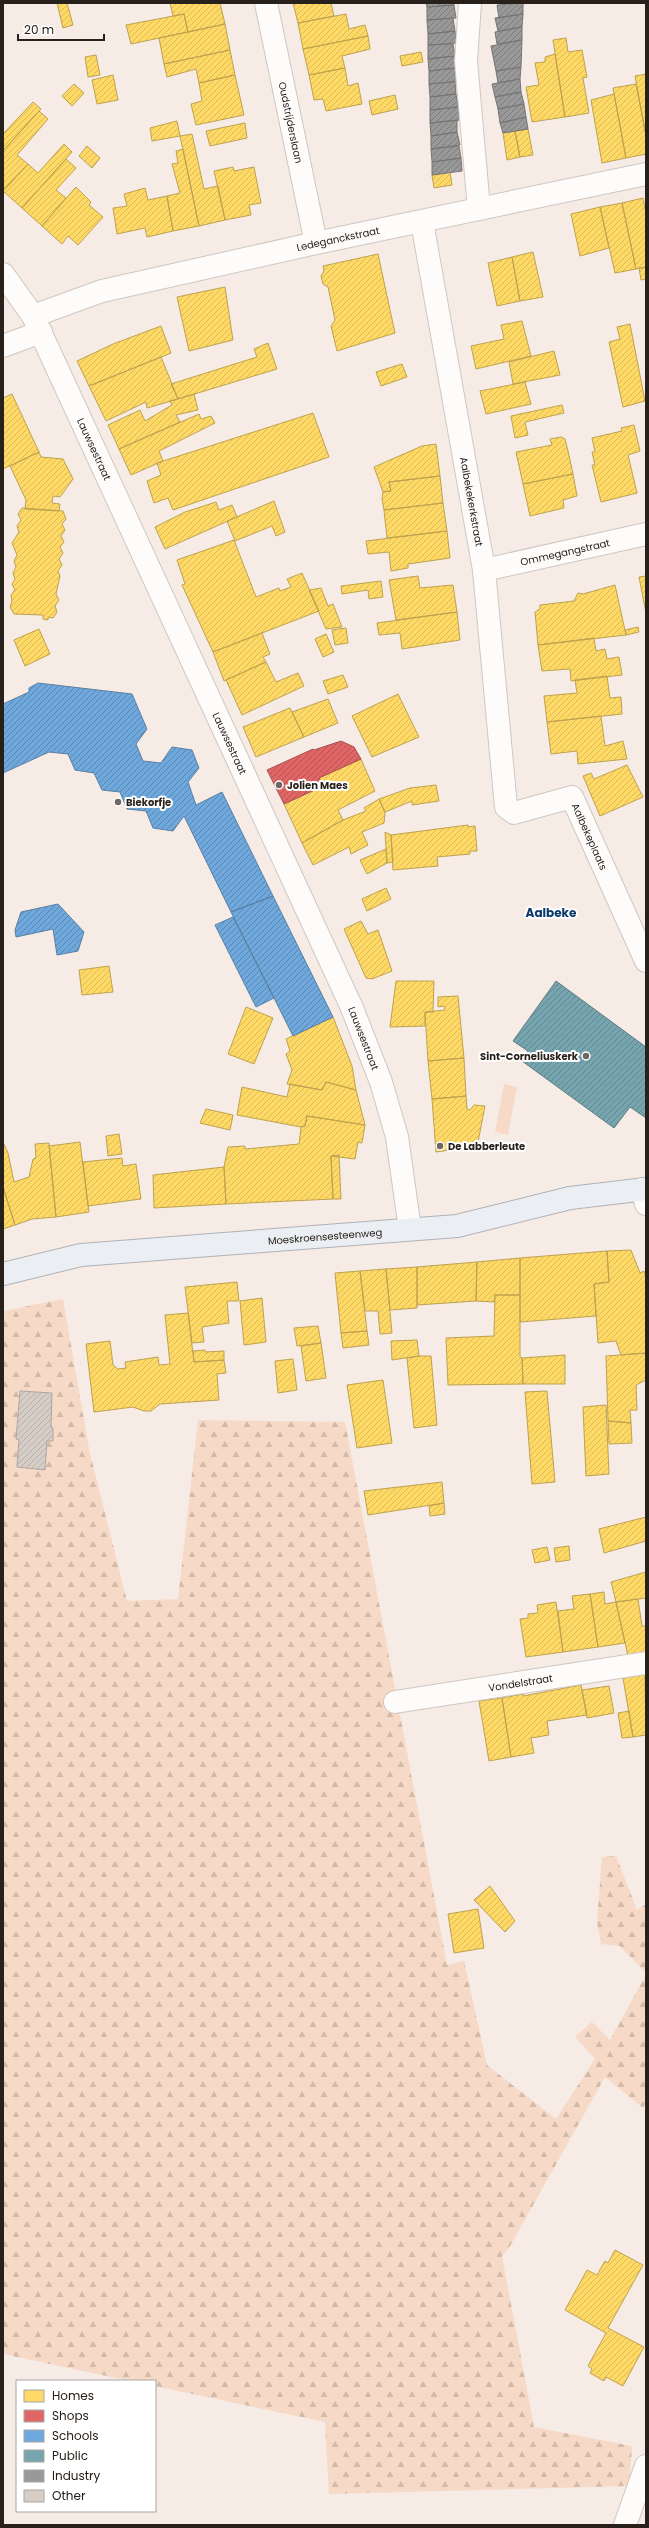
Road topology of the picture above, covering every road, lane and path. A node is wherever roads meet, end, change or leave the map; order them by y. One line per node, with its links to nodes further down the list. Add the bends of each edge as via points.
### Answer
1 (266, 3): 6 (street, Oudstrijderslaan)
2 (470, 3): 4 (street, via 466,61)
3 (646, 174): 4 (street, Ledeganckstraat)
4 (479, 209): 5 (street, Ledeganckstraat)
5 (422, 222): 6 (street, Ledeganckstraat); 11 (street, Aalbekekerkstraat)
6 (316, 242): 8 (street, Ledeganckstraat, via 102,291)
7 (3, 274): 8 (street, Lauwsestraat)
8 (37, 324): 9 (street, Ledeganckstraat); 15 (street, Lauwsestraat, via 352,1008 382,1082 397,1137)
9 (3, 346)
10 (646, 534): 11 (street, Ommegangstraat)
11 (484, 570): 12 (street, Aalbekekerkstraat)
12 (504, 784): 13 (street, Aalbekeplaats, via 506,807 514,813 572,797)
13 (646, 961)
14 (645, 1194): 15 (main road, Moeskroensesteenweg, via 570,1198 457,1226)
15 (410, 1229): 16 (main road, Moeskroensesteenweg, via 81,1255)
16 (3, 1274)
17 (646, 1663): 18 (street, Vondelstraat)
18 (395, 1702)
19 (646, 2466): 20 (street)
20 (625, 2525)

